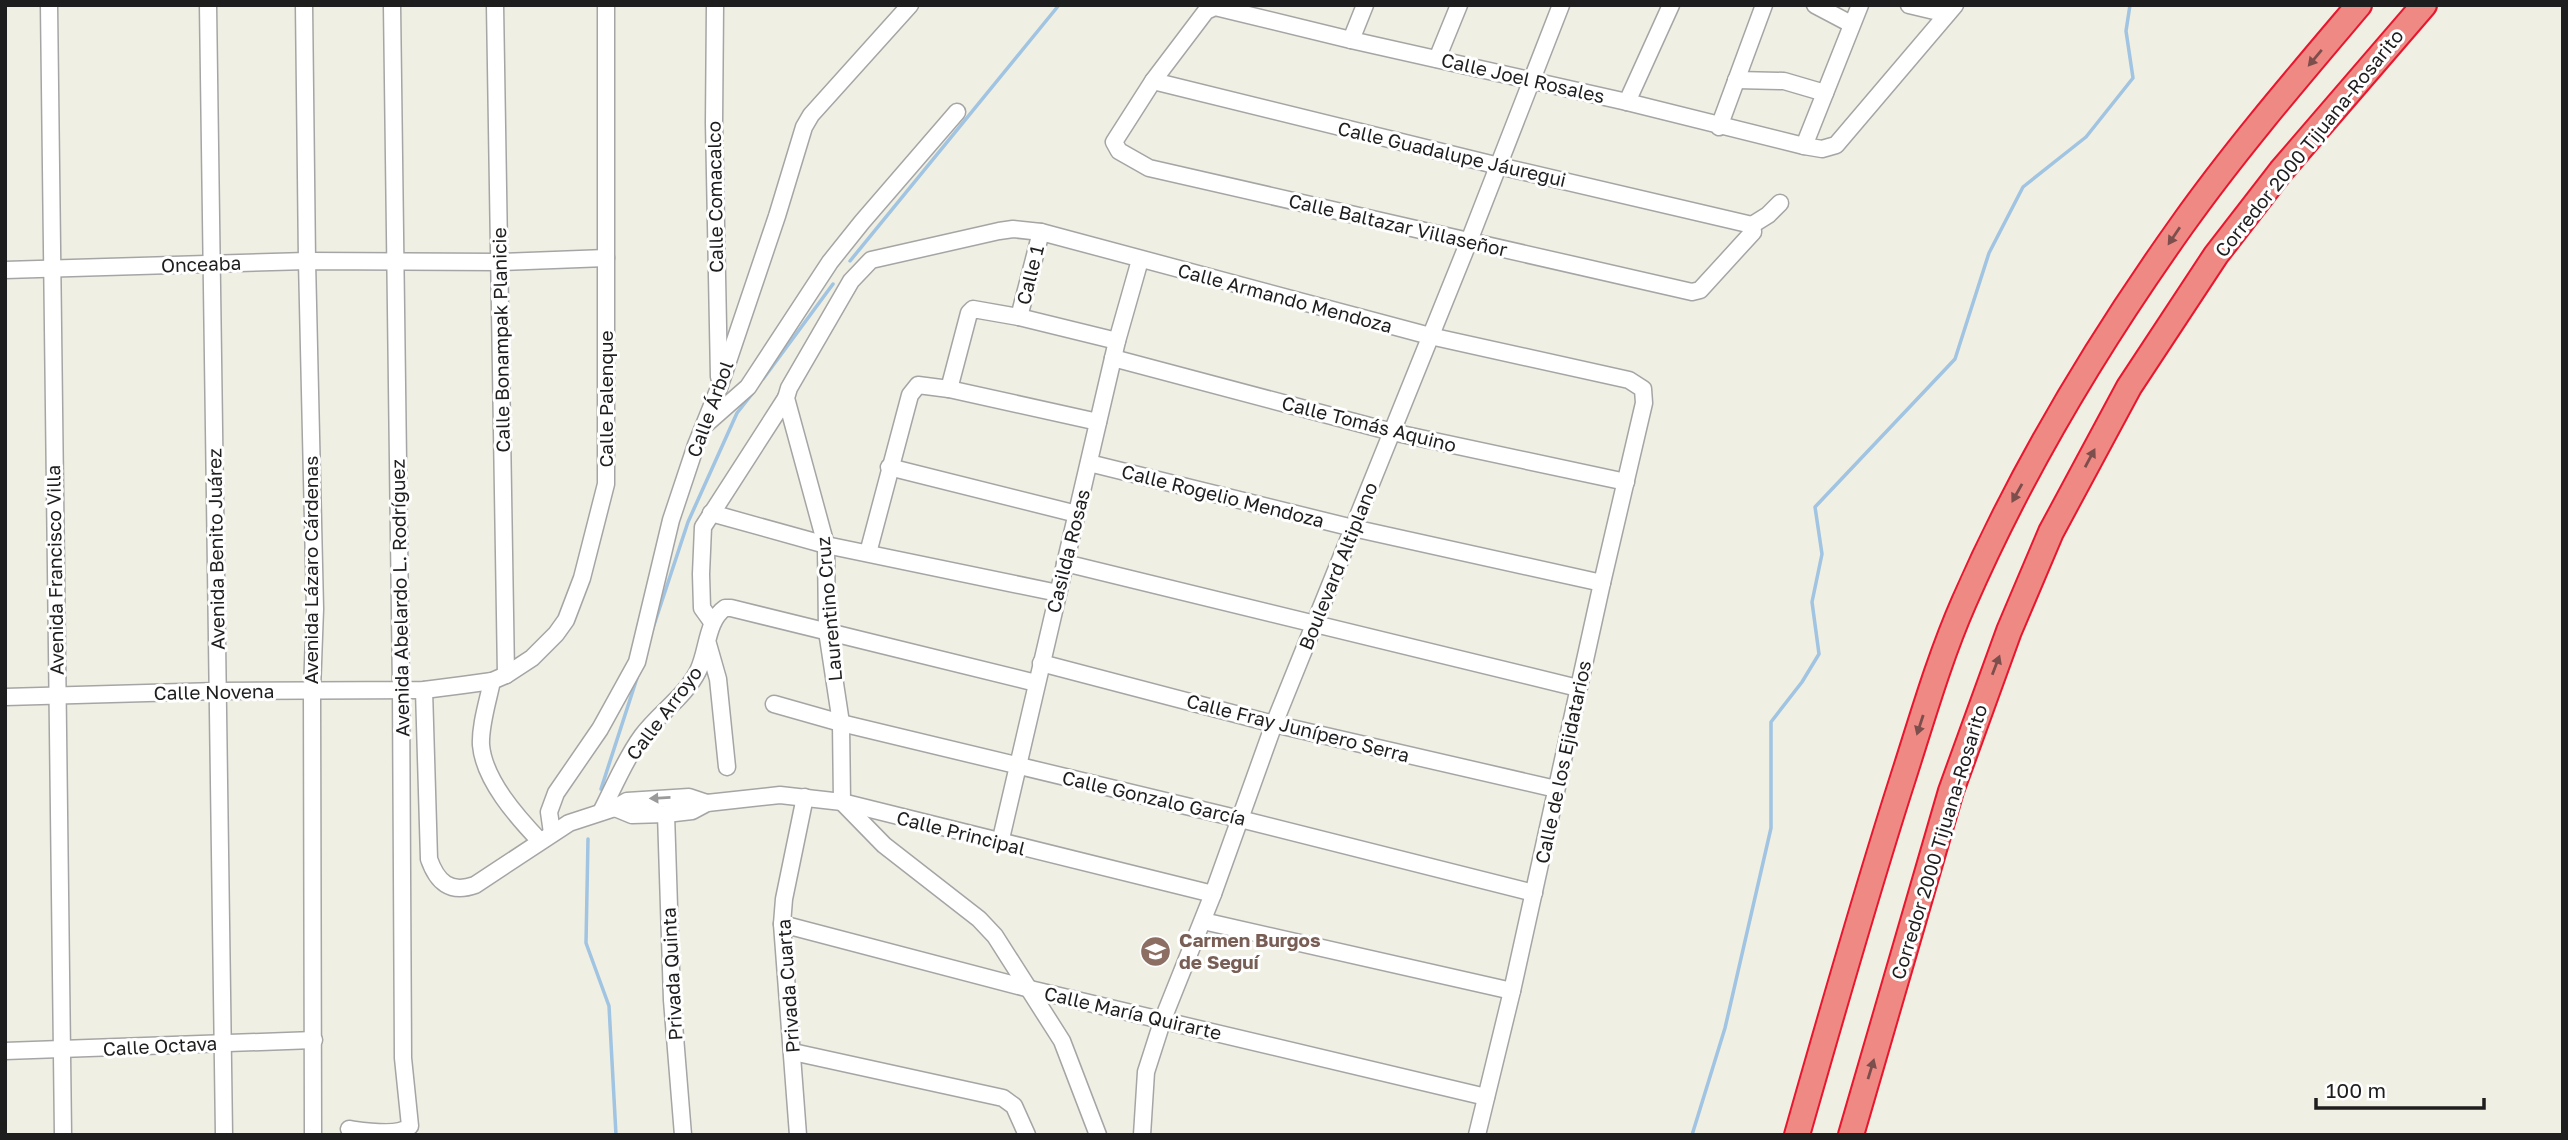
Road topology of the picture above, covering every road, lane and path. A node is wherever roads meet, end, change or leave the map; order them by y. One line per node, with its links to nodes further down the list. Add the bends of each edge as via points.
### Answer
1 (49, 5): 45 (street, Avenida Francisco Villa)
2 (208, 5): 43 (street, Avenida Benito Juárez)
3 (304, 5): 39 (street, Avenida Lázaro Cárdenas)
4 (393, 5): 40 (street, Avenida Abelardo L. Rodríguez)
5 (495, 5): 41 (street, Calle Bonampak Planicie)
6 (606, 5): 37 (street, Calle Palenque)
7 (715, 5): 51 (street, Calle Comacalco)
8 (910, 5): 51 (street, Calle Árbol, via 804,127)
9 (1365, 5): 22 (street)
10 (1458, 5): 23 (street)
11 (1561, 5): 26 (street, Boulevard Altiplano)
12 (1671, 5): 28 (street)
13 (1764, 5): 24 (street)
14 (1815, 5): 21 (street)
15 (1860, 5): 21 (street)
16 (1909, 5): 19 (street)
17 (2359, 5): 120 (highway, one-way to 120, via 2183,224 2066,404 2006,513 1938,670)
18 (2424, 5): 121 (highway, Corredor 2000 Tijuana-Rosarito, one-way to 18, via 1951,791 2009,631 2051,532 2124,397 2216,255 2281,171)
19 (1951, 10): 31 (street, Calle Joel Rosales, via 1836,145 1822,149)
20 (1265, 12): 22 (street, Calle Joel Rosales); 25 (street, Calle Joel Rosales, via 1209,8)
21 (1851, 24): 27 (street)
22 (1351, 40): 23 (street, Calle Joel Rosales)
23 (1437, 59): 26 (street, Calle Joel Rosales)
24 (1736, 80): 27 (street, via 1784,80); 30 (street)
25 (1153, 81): 32 (street, Calle Guadalupe Jáuregui); 36 (street, Calle Baltazar Villaseñor, via 1116,137 1115,146 1149,168)
26 (1530, 81): 28 (street, Calle Joel Rosales); 32 (street, Boulevard Altiplano)
27 (1825, 93): 31 (street)
28 (1628, 102): 30 (street, Calle Joel Rosales)
29 (957, 112): 42 (street)
30 (1719, 127): 31 (street, Calle Joel Rosales)
31 (1804, 146)
32 (1499, 166): 34 (street, Calle Guadalupe Jáuregui); 36 (street, Boulevard Altiplano)
33 (1780, 203): 34 (street)
34 (1752, 225): 36 (street, Calle Baltazar Villaseñor, via 1753,232 1696,292)
35 (1041, 232): 38 (street, Calle Armando Mendoza); 46 (street, Calle Armando Mendoza, via 1013,229 871,260); 47 (street, Calle 1)
36 (1469, 240): 48 (street, Boulevard Altiplano)
37 (606, 258): 41 (street, Onceaba); 74 (street, Calle Palenque, via 606,484 566,620 532,658)
38 (1140, 260): 48 (street, Calle Armando Mendoza); 49 (street, Casilda Rosas)
39 (307, 261): 40 (street, Onceaba); 43 (street, Onceaba); 78 (street, Avenida Lázaro Cárdenas, via 315,609)
40 (397, 261): 41 (street, Onceaba); 77 (street, Avenida Abelardo L. Rodríguez)
41 (500, 262): 74 (street, Calle Bonampak Planicie)
42 (831, 262): 46 (street); 56 (street, via 748,387)
43 (211, 263): 45 (street, Onceaba); 80 (street, Avenida Benito Juárez)
44 (5, 270): 45 (street, Onceaba)
45 (51, 270): 81 (street, Avenida Francisco Villa)
46 (851, 281): 54 (street, Calle Armando Mendoza)
47 (1020, 317): 49 (street); 52 (street, via 972,310)
48 (1430, 336): 53 (street, Calle Armando Mendoza, via 1629,380); 57 (street, Boulevard Altiplano)
49 (1116, 341): 50 (street, Casilda Rosas)
50 (1113, 358): 55 (street, Casilda Rosas); 57 (street, Calle Tomás Aquino)
51 (719, 388): 56 (street, Calle Árbol)
52 (949, 389): 55 (street); 59 (street, via 924,384 914,389)
53 (1643, 389): 60 (street, Calle de los Ejidatarios, via 1644,403)
54 (786, 398): 61 (street, Calle Armando Mendoza); 64 (street, Laurentino Cruz)
55 (1098, 422): 58 (street, Casilda Rosas)
56 (704, 426): 95 (street, Calle Árbol, via 671,520 637,662 600,729 556,793)
57 (1392, 432): 60 (street, Calle Tomás Aquino); 63 (street, Boulevard Altiplano)
58 (1089, 463): 62 (street, Casilda Rosas); 63 (street, Calle Rogelio Mendoza)
59 (889, 467): 62 (street); 65 (street)
60 (1626, 482): 67 (street, Calle de los Ejidatarios)
61 (711, 513): 64 (street); 69 (street, Calle Armando Mendoza, via 703,527 702,608)
62 (1077, 514): 66 (street, Casilda Rosas)
63 (1353, 528): 67 (street, Calle Rogelio Mendoza); 70 (street, Boulevard Altiplano)
64 (827, 545): 65 (street); 71 (street, Laurentino Cruz)
65 (868, 553): 68 (street)
66 (1065, 563): 68 (street, Casilda Rosas); 70 (street)
67 (1602, 583): 76 (street, Calle de los Ejidatarios)
68 (1058, 593): 73 (street, Casilda Rosas)
69 (716, 617): 71 (street, via 731,608); 72 (street, Calle Arroyo)
70 (1314, 625): 76 (street); 85 (street, Boulevard Altiplano)
71 (827, 631): 75 (street); 84 (street, Laurentino Cruz)
72 (708, 644): 86 (street, via 718,679); 92 (street, Calle Arroyo, via 685,690 643,735)
73 (1041, 663): 75 (street, Casilda Rosas); 85 (street, Calle Fray Junípero Serra)
74 (499, 678): 79 (street, Calle Palenque); 95 (street, Calle Bonampak Planicie, via 481,743 483,755 506,801)
75 (1036, 683): 87 (street, Casilda Rosas)
76 (1578, 688): 88 (street, Calle de los Ejidatarios)
77 (401, 689): 78 (street, Calle Novena); 79 (street, Calle Novena); 110 (street, Avenida Abelardo L. Rodríguez, via 403,1058 410,1126 401,1131)
78 (312, 690): 80 (street, Calle Novena); 104 (street, Avenida Lázaro Cárdenas)
79 (424, 690): 95 (street, Calle Principal, via 428,844 434,872 441,881 463,889)
80 (218, 691): 81 (street, Calle Novena); 105 (street, Avenida Benito Juárez)
81 (56, 696): 82 (street, Calle Novena); 107 (street, Avenida Francisco Villa)
82 (5, 697)
83 (774, 704): 84 (street, Calle Gonzalo García)
84 (841, 723): 87 (street, Calle Gonzalo García); 90 (street, Laurentino Cruz)
85 (1274, 724): 88 (street, Calle Fray Junípero Serra); 94 (street, Boulevard Altiplano)
86 (727, 766)
87 (1017, 766): 94 (street, Calle Gonzalo García); 96 (street, Casilda Rosas)
88 (1556, 789): 97 (street, Calle de los Ejidatarios)
89 (804, 797): 90 (street, Calle Principal); 91 (street, Calle Principal); 100 (street, Privada Cuarta)
90 (842, 802): 96 (street, Calle Principal); 101 (street, via 884,845 988,927)
91 (706, 803): 92 (street, Calle Principal, one-way to 92, via 689,797 631,800); 93 (street, Calle Principal, via 692,811)
92 (608, 810): 93 (street, Calle Principal); 95 (street, Calle Principal, via 569,823)
93 (666, 814): 115 (street, Privada Quinta, via 672,1000)
94 (1240, 819): 97 (street, Calle Gonzalo García); 98 (street, Boulevard Altiplano)
95 (546, 837)
96 (1000, 843): 98 (street, Calle Principal)
97 (1534, 893): 102 (street, Calle de los Ejidatarios)
98 (1213, 894): 99 (street, Boulevard Altiplano)
99 (1203, 921): 102 (street); 103 (street, Boulevard Altiplano)
100 (782, 924): 101 (street, Calle María Quirarte); 108 (street, Privada Cuarta)
101 (1030, 989): 103 (street, Calle María Quirarte); 118 (street, via 1062,1041)
102 (1512, 991): 109 (street, Calle de los Ejidatarios)
103 (1163, 1019): 109 (street, Calle María Quirarte); 111 (street, Boulevard Altiplano, via 1146,1072)
104 (314, 1040): 105 (street, Calle Octava); 114 (street, Avenida Lázaro Cárdenas)
105 (222, 1042): 107 (street, Calle Octava); 113 (street, Avenida Benito Juárez)
106 (5, 1051): 107 (street, Calle Octava)
107 (62, 1051): 112 (street, Avenida Francisco Villa)
108 (793, 1052): 116 (street, Privada Cuarta); 117 (street, via 994,1094 1014,1106)
109 (1486, 1097): 119 (street, Calle de los Ejidatarios)
110 (349, 1129)
111 (1147, 1134)
112 (63, 1135)
113 (223, 1135)
114 (313, 1135)
115 (683, 1135)
116 (798, 1135)
117 (1027, 1135)
118 (1098, 1135)
119 (1477, 1135)
120 (1797, 1135)
121 (1851, 1135)

